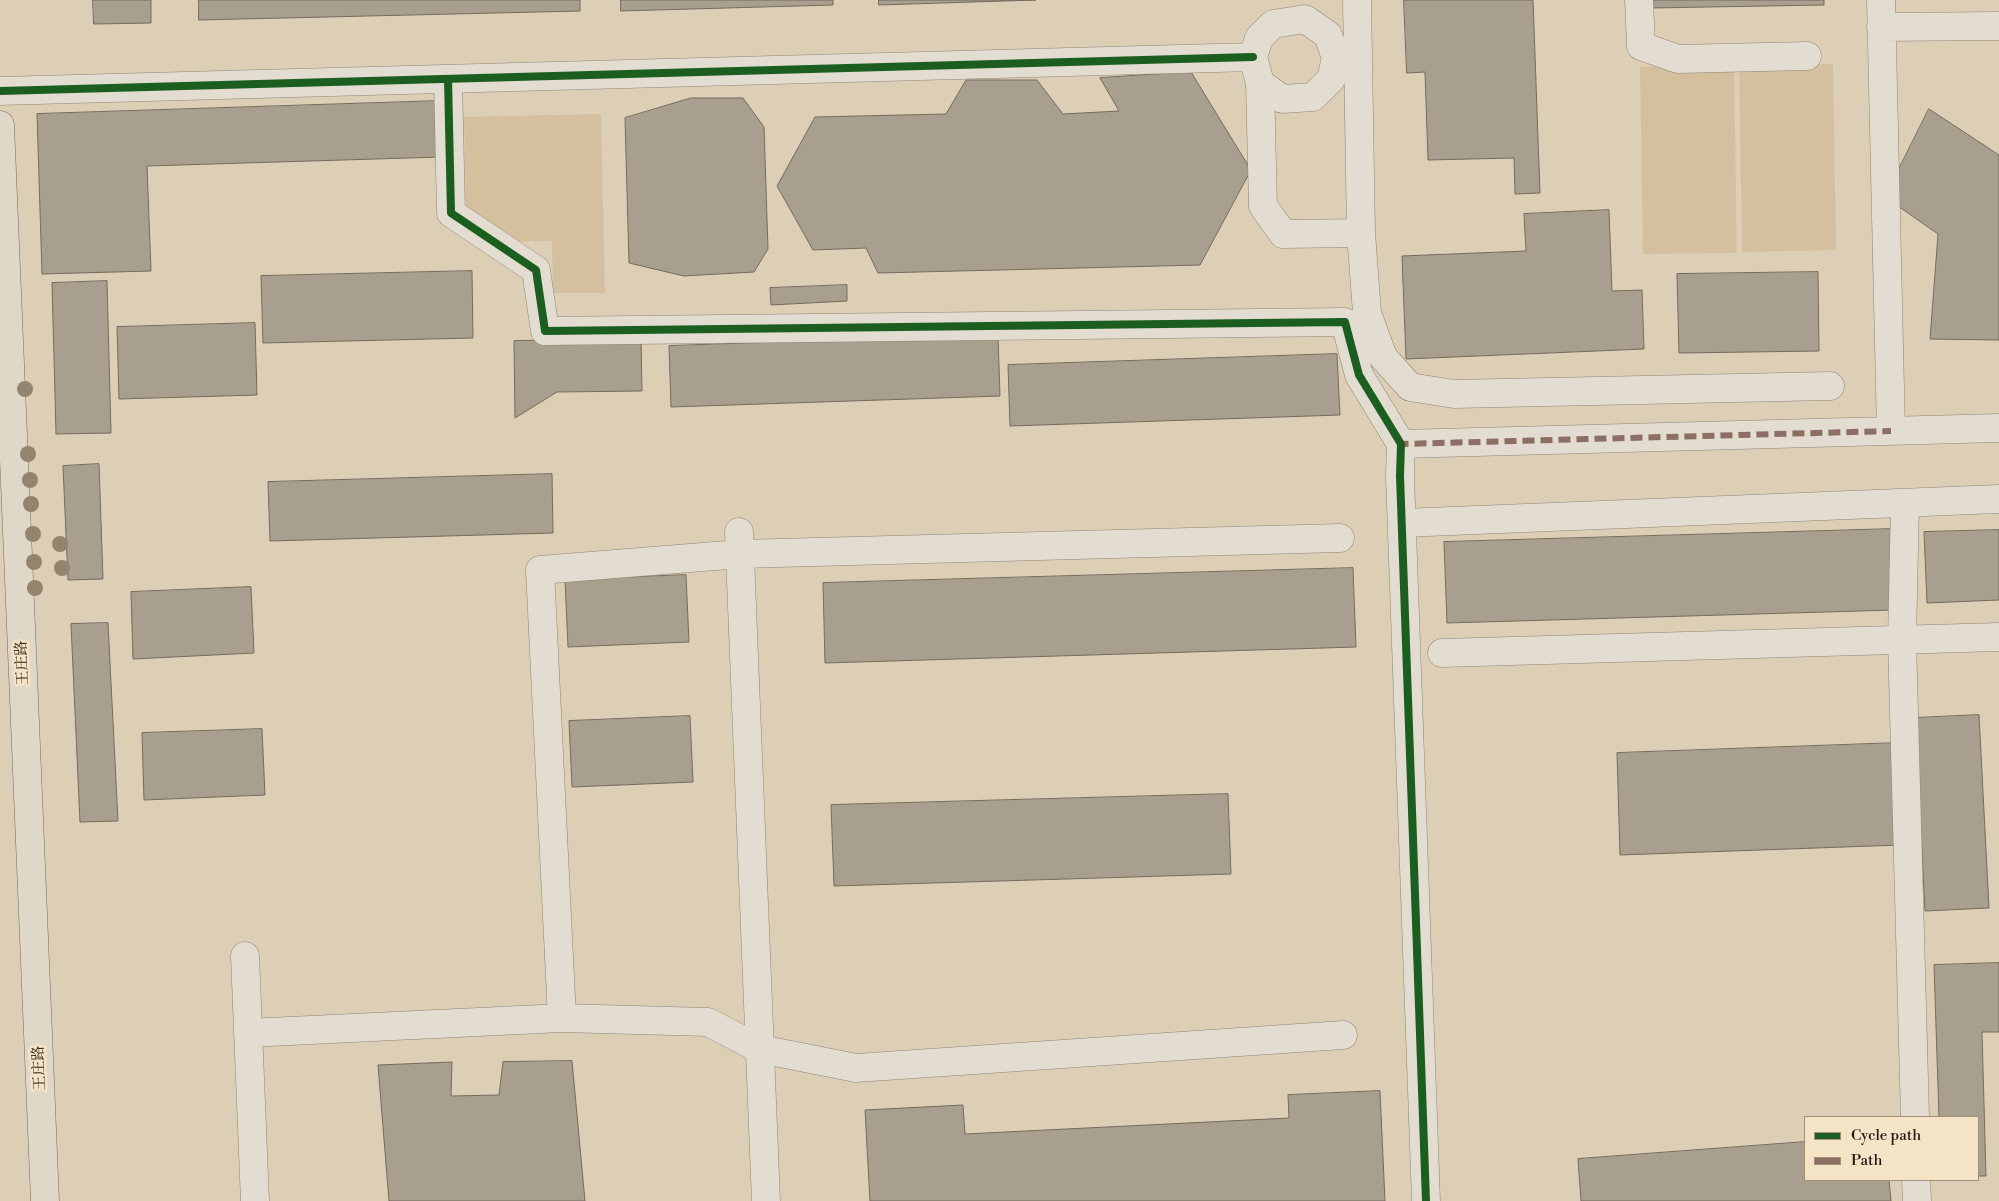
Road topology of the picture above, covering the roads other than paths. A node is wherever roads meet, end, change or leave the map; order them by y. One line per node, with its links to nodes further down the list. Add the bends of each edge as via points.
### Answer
1 (1357, 0): 8 (street)
2 (1639, 0): 6 (street, via 1641,46 1659,53 1678,59)
3 (1880, 0): 5 (street)
4 (1999, 26): 5 (street)
5 (1881, 27): 16 (street)
6 (1807, 56)
7 (1253, 58): 8 (street, via 1258,38 1273,24 1305,19 1328,35); 9 (street); 10 (street)
8 (1347, 58): 10 (street, via 1314,97 1282,99); 13 (street)
9 (448, 79): 11 (street); 17 (street, via 451,213 536,270 546,332 1345,322 1359,374)
10 (1260, 83): 13 (street, via 1263,206 1283,234)
11 (0, 91)
12 (0, 125): 33 (main road, 王庄路)
13 (1361, 233): 14 (street, via 1367,313 1383,357 1410,388 1454,394)
14 (1830, 386)
15 (1999, 428): 16 (street)
16 (1891, 431): 17 (street)
17 (1401, 444): 20 (street)
18 (1999, 499): 19 (street)
19 (1905, 503): 20 (street); 24 (street)
20 (1402, 523): 36 (street)
21 (1340, 538): 22 (street)
22 (740, 543): 27 (street, via 540,570); 30 (street)
23 (1999, 637): 24 (street)
24 (1902, 640): 25 (street); 31 (street)
25 (1442, 653)
26 (245, 956): 28 (street)
27 (562, 1018): 28 (street); 30 (street, via 708,1022)
28 (248, 1033): 34 (street)
29 (1343, 1035): 30 (street, via 856,1068)
30 (760, 1049): 35 (street)
31 (1915, 1116)
32 (1916, 1181): 37 (street)
33 (45, 1201)
34 (256, 1201)
35 (766, 1201)
36 (1426, 1201)
37 (1917, 1201)

